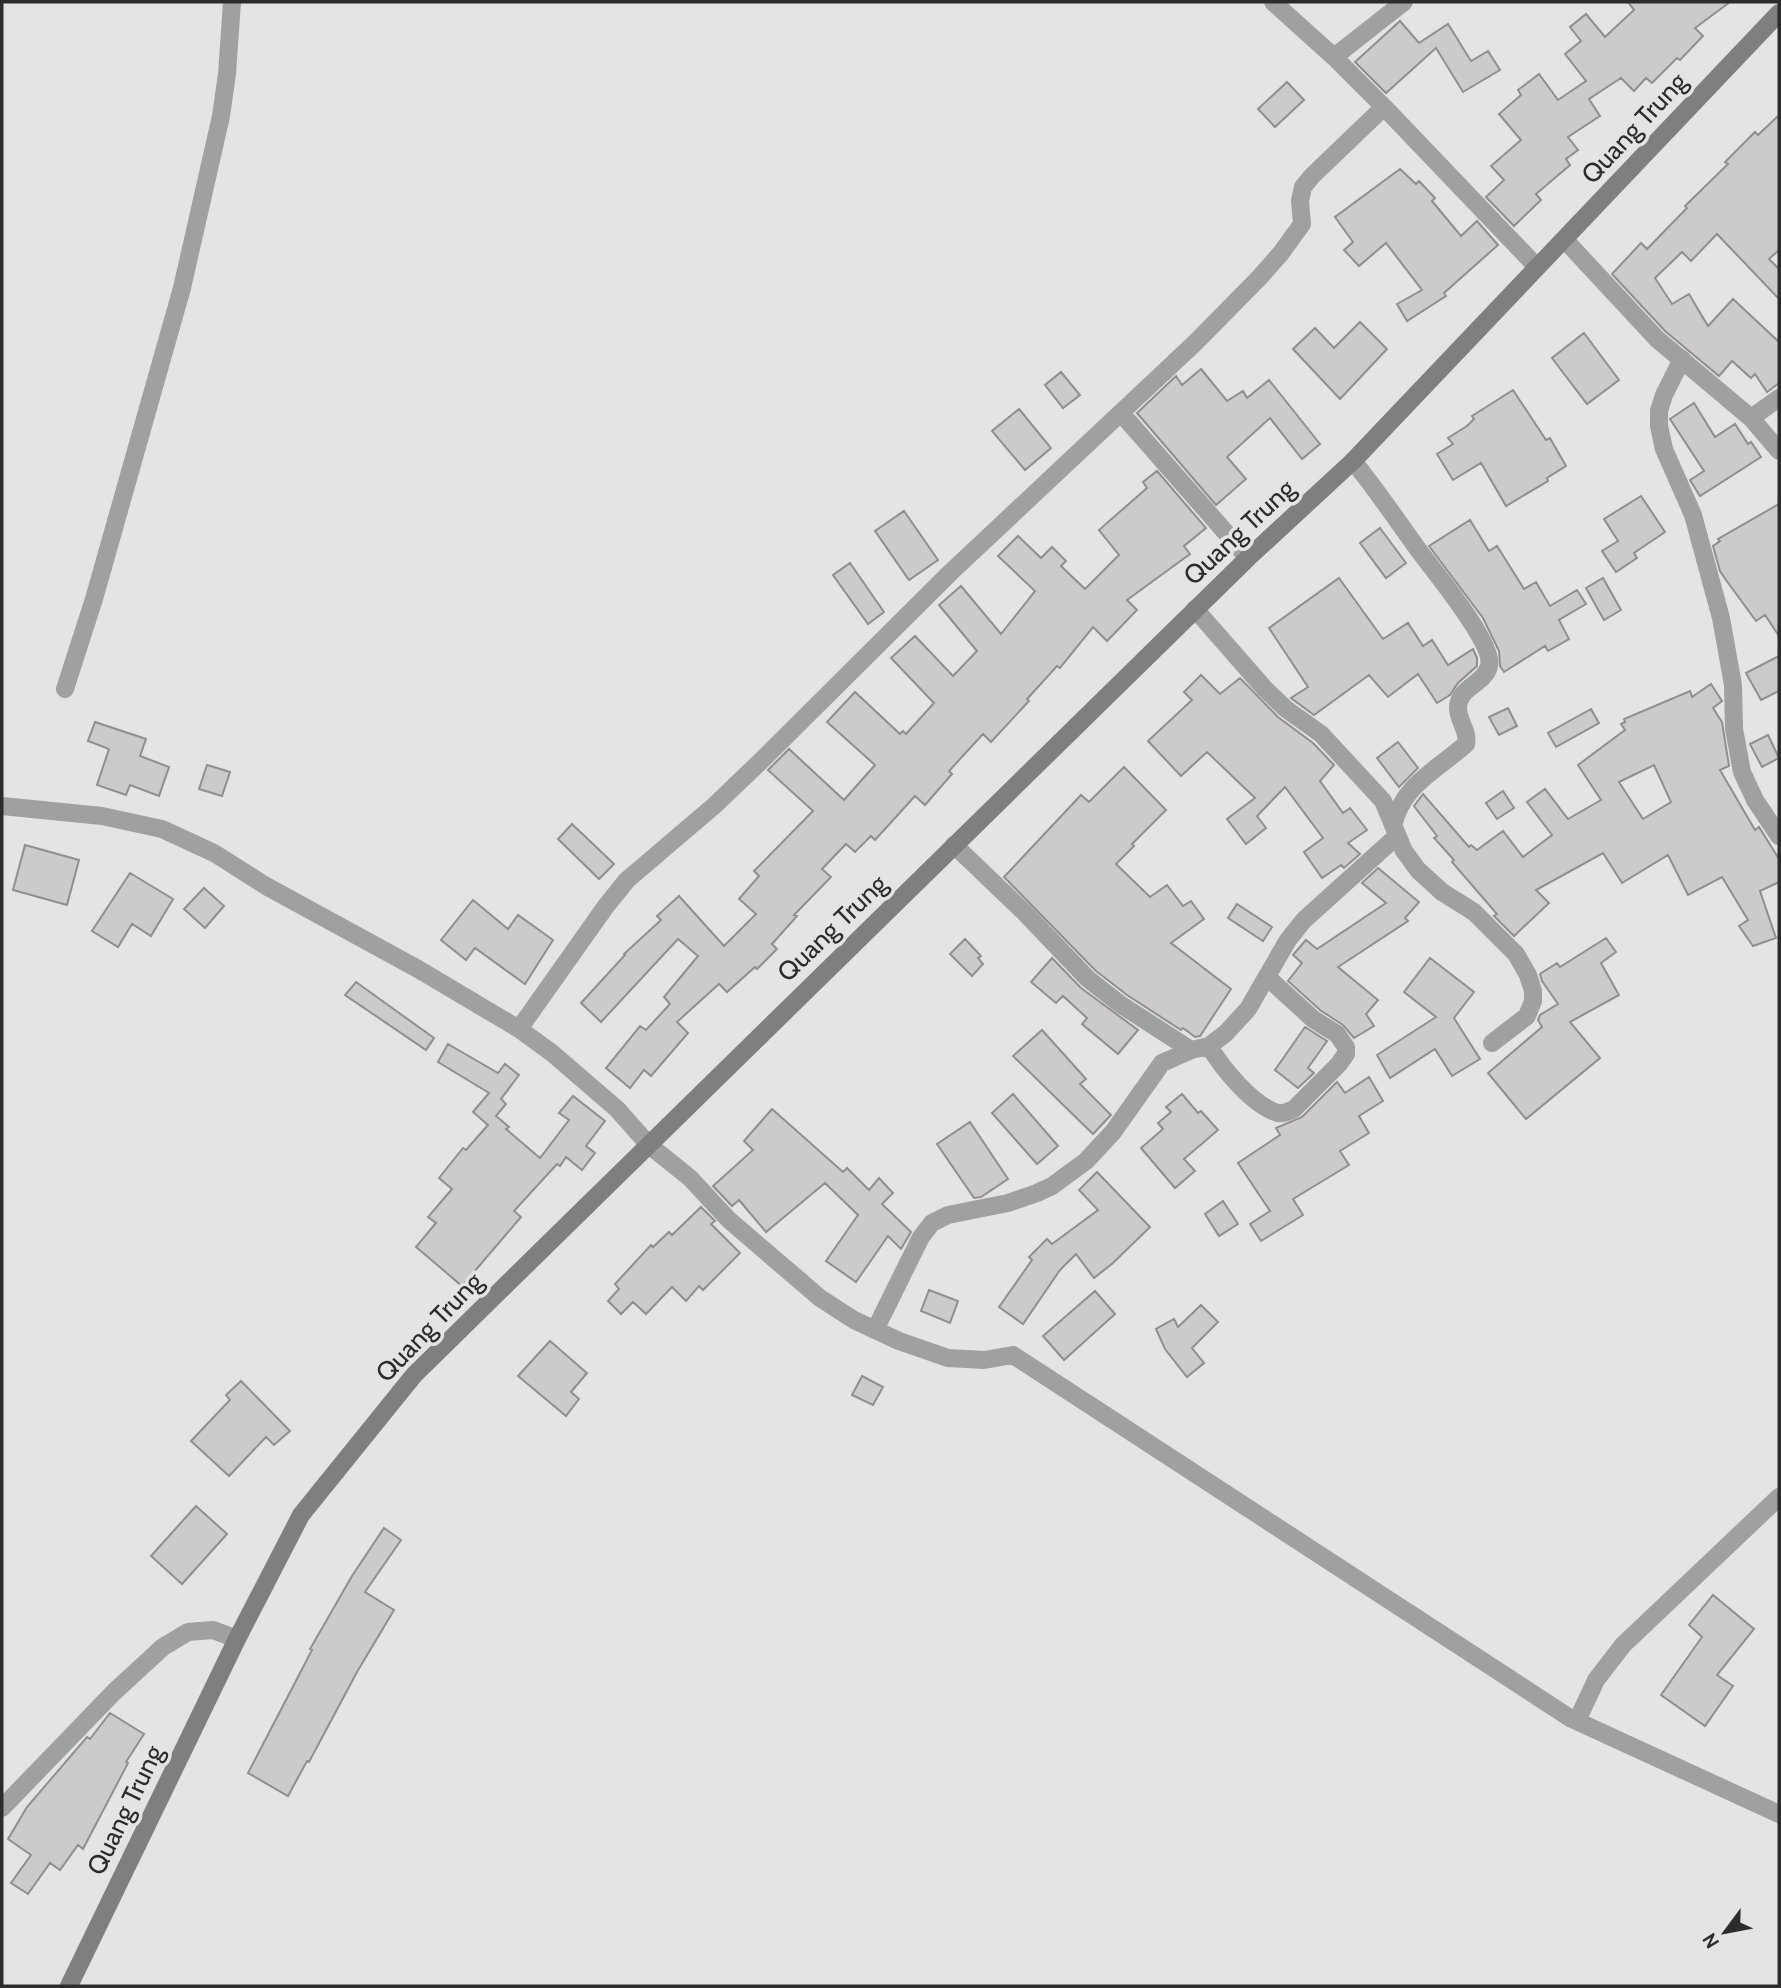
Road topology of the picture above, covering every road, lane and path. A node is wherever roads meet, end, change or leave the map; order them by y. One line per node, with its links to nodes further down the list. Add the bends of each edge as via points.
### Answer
1 (232, 2): 17 (street, via 222,116 181,288)
2 (1273, 2): 5 (street)
3 (1404, 2): 5 (street)
4 (1779, 13): 7 (main road, Quang Trung)
5 (1335, 57): 6 (street)
6 (1384, 107): 8 (street); 11 (street, via 1303,187 1302,224 1281,253)
7 (1565, 240): 8 (main road, Quang Trung); 9 (street, via 1657,339)
8 (1537, 267): 14 (main road, Quang Trung)
9 (1682, 359): 12 (street); 20 (street, via 1659,411 1659,426 1664,449 1693,514 1721,618 1742,772)
10 (1779, 398): 12 (street)
11 (1121, 413): 15 (street); 23 (street, via 951,572 743,778 627,880)
12 (1751, 418): 13 (street)
13 (1779, 451)
14 (1353, 461): 15 (main road, Quang Trung); 19 (street, via 1443,581 1489,655 1484,674 1459,700 1465,744 1404,797)
15 (1248, 558): 16 (main road, Quang Trung)
16 (1195, 609): 19 (street, via 1265,689 1353,767 1383,801); 21 (main road, Quang Trung)
17 (65, 689)
18 (2, 806): 23 (street, via 102,816 162,828 214,853)
19 (1395, 831): 22 (street, via 1304,920); 24 (street, via 1404,851 1429,882 1474,912 1516,954 1528,975 1533,1001 1527,1016)
20 (1779, 836)
21 (954, 845): 26 (street, via 1088,979); 27 (main road, Quang Trung)
22 (1267, 977): 25 (street, via 1248,1009); 25 (street, via 1343,1041 1346,1054 1339,1064 1294,1109 1278,1113 1252,1096)
23 (519, 1029): 27 (street, via 593,1087)
24 (1492, 1043)
25 (1209, 1046): 26 (street)
26 (1191, 1050): 28 (street, via 1162,1063 1105,1141 1063,1179 1037,1194 932,1223)
27 (649, 1145): 28 (street, via 820,1298); 30 (main road, Quang Trung, via 414,1375 301,1515)
28 (875, 1330): 31 (street, via 948,1358 984,1360 1013,1355)
29 (1779, 1497): 31 (street, via 1623,1645 1596,1679)
30 (237, 1639): 32 (street, via 213,1630 188,1632 163,1647); 34 (main road, Quang Trung)
31 (1577, 1721): 33 (street)
32 (2, 1808)
33 (1779, 1814)
34 (69, 1986)

